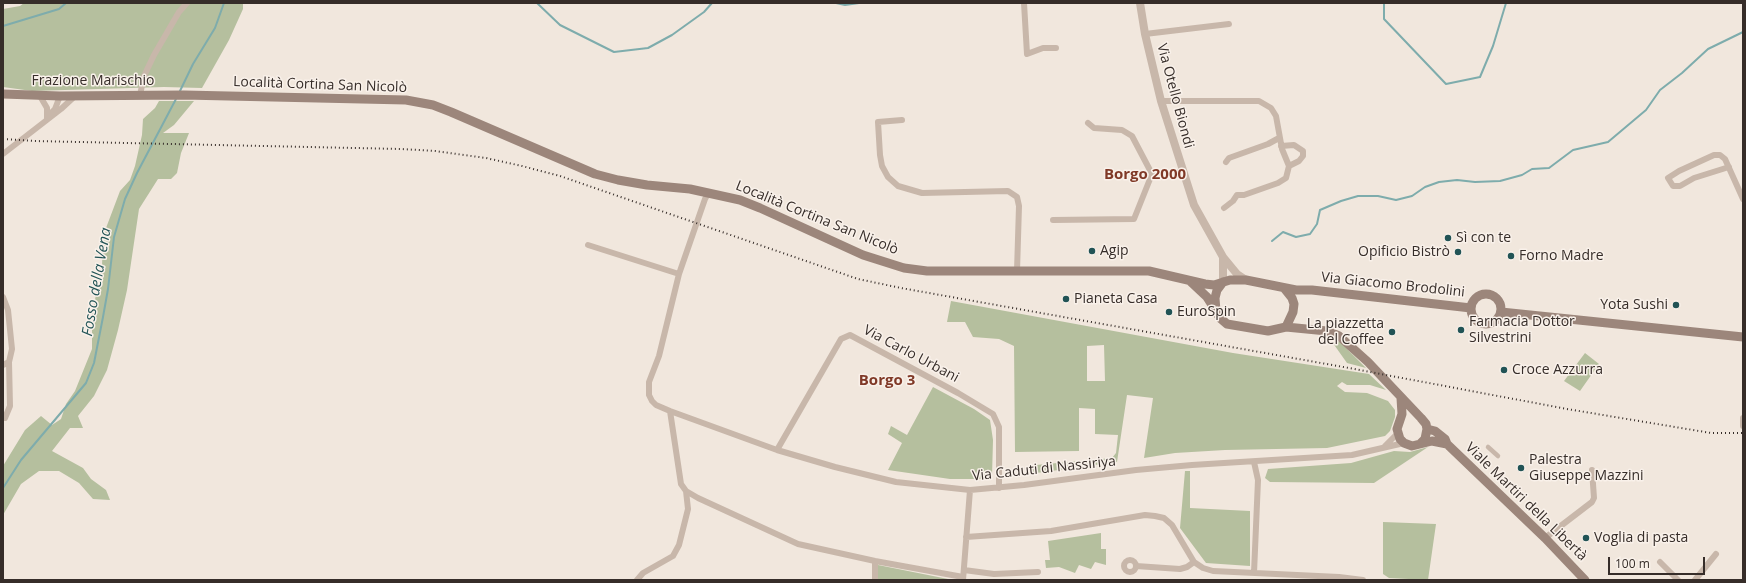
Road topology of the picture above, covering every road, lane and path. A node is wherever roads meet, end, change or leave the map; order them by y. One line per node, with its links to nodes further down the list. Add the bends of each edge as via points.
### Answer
1 (187, 3): 8 (street, via 154,55 144,76)
2 (1024, 3): 6 (street, via 1028,54 1043,48)
3 (1140, 3): 5 (street, Via Otello Biondi)
4 (1229, 24): 5 (street)
5 (1145, 34): 13 (street, Via Otello Biondi)
6 (1056, 48)
7 (3, 94): 10 (main road, Frazione Marischio)
8 (140, 95): 9 (main road, Frazione Marischio); 12 (main road, Frazione Marischio)
9 (179, 95): 25 (main road, Località Cortina San Nicolò, via 384,99 419,103 451,112 595,174 618,180)
10 (40, 96): 11 (main road, Frazione Marischio); 14 (street, via 47,108)
11 (60, 96): 12 (main road, Frazione Marischio); 14 (street, via 55,109)
12 (75, 96): 14 (street)
13 (1161, 101): 17 (street, via 1258,101 1271,108 1276,116); 23 (street, Via Otello Biondi)
14 (46, 119): 19 (street)
15 (902, 120): 31 (street, via 878,122 882,166 888,177 898,186 922,192 1008,192 1017,197)
16 (1088, 123): 24 (street, via 1094,128 1122,130 1132,136)
17 (1279, 138): 18 (street); 20 (street, via 1229,158)
18 (1281, 146): 21 (street); 21 (street, via 1294,145 1303,150 1300,161)
19 (3, 154)
20 (1226, 162)
21 (1289, 166): 27 (street, via 1286,178 1244,195 1237,195)
22 (1728, 167): 22 (street, via 1725,159 1720,155 1714,155 1668,178 1673,186 1680,186 1694,178); 26 (street)
23 (1182, 172): 24 (street); 30 (street, Via Otello Biondi, via 1194,205)
24 (1152, 174): 28 (street, via 1134,219)
25 (709, 192): 31 (main road, Località Cortina San Nicolò, via 760,208 863,255 904,268 927,271); 32 (street, Via Caduti di Nassiriya)
26 (1743, 199)
27 (1224, 208)
28 (1053, 220)
29 (588, 245): 32 (street)
30 (1223, 257): 33 (street, Via Otello Biondi, via 1237,274); 35 (street, Via Otello Biondi)
31 (1017, 271): 34 (main road, Località Cortina San Nicolò, via 1149,271)
32 (679, 274): 48 (street, Via Caduti di Nassiriya, via 659,356 648,388 649,395 656,405)
33 (1246, 280): 35 (main road, Via Giacomo Brodolini); 36 (main road, Via Giacomo Brodolini)
34 (1190, 281): 35 (main road, Località Cortina San Nicolò, via 1214,285); 41 (main road, Località Cortina San Nicolò, via 1207,297)
35 (1223, 282): 41 (main road, via 1215,298)
36 (1284, 288): 37 (main road, Via Giacomo Brodolini); 39 (main road, via 1292,298)
37 (1312, 290): 39 (main road, Via Giacomo Brodolini, via 1304,294); 40 (main road, Via Giacomo Brodolini)
38 (3, 297): 46 (street, via 8,310 12,349)
39 (1294, 308): 43 (main road, Via Giacomo Brodolini); 44 (main road, Viale Martiri della Libertà, via 1302,322)
40 (1471, 308): 42 (main road, Via Giacomo Brodolini, via 1473,316 1479,323 1484,324 1493,323); 42 (main road, Via Giacomo Brodolini, via 1479,296 1488,294 1498,299)
41 (1216, 311): 43 (main road, via 1227,324 1268,331)
42 (1501, 312): 45 (main road)
43 (1286, 327): 44 (main road, Viale Martiri della Libertà)
44 (1314, 329): 47 (main road, Viale Martiri della Libertà, via 1339,336 1368,362)
45 (1743, 337)
46 (6, 364): 50 (street, via 10,406)
47 (1401, 398): 49 (main road, Viale Martiri della Libertà); 53 (main road, via 1402,414)
48 (670, 412): 62 (street, Via Caduti di Nassiriya); 68 (street, via 681,484)
49 (1419, 416): 53 (main road, via 1407,416); 55 (main road, Viale Martiri della Libertà)
50 (5, 418)
51 (1743, 418): 52 (street)
52 (1743, 422): 54 (street)
53 (1398, 423): 56 (main road)
54 (1743, 426)
55 (1427, 429): 57 (main road, via 1425,439); 59 (main road, Viale Martiri della Libertà, via 1435,431)
56 (1397, 434): 58 (main road); 60 (street)
57 (1421, 442): 58 (main road, Viale Martiri della Libertà, via 1412,446); 59 (main road, Viale Martiri della Libertà)
58 (1404, 443): 60 (street, Via Caduti di Nassiriya)
59 (1447, 444): 70 (main road, Viale Martiri della Libertà)
60 (1384, 447): 64 (street, Via Caduti di Nassiriya, via 1352,455)
61 (1488, 447): 63 (street)
62 (777, 450): 66 (street, Via Carlo Urbani, via 841,339 850,335 993,414 999,427); 67 (street, Via Caduti di Nassiriya, via 896,482)
63 (1498, 456)
64 (1254, 462): 66 (street, Via Caduti di Nassiriya, via 1136,470); 78 (street, via 1258,480)
65 (1592, 470): 70 (street, via 1592,502)
66 (999, 488): 67 (street, Via Caduti di Nassiriya)
67 (970, 490): 69 (street)
68 (686, 491): 72 (street, via 798,544); 80 (street, via 688,509 673,556 643,573)
69 (966, 537): 73 (street, via 1052,531 1145,515 1155,516 1164,518 1172,525); 76 (street)
70 (1545, 538): 83 (main road, Viale Martiri della Libertà)
71 (1716, 554): 85 (street)
72 (876, 561): 79 (street); 81 (street)
73 (1194, 562): 75 (street, via 1180,569); 78 (street, via 1213,571)
74 (1660, 562): 84 (street)
75 (1136, 566)
76 (964, 570): 77 (street, via 994,574); 79 (street)
77 (1038, 572)
78 (1254, 573): 82 (street)
79 (963, 578)
80 (637, 580)
81 (875, 580)
82 (1362, 580)
83 (1585, 580)
84 (1678, 580)
85 (1695, 580)

